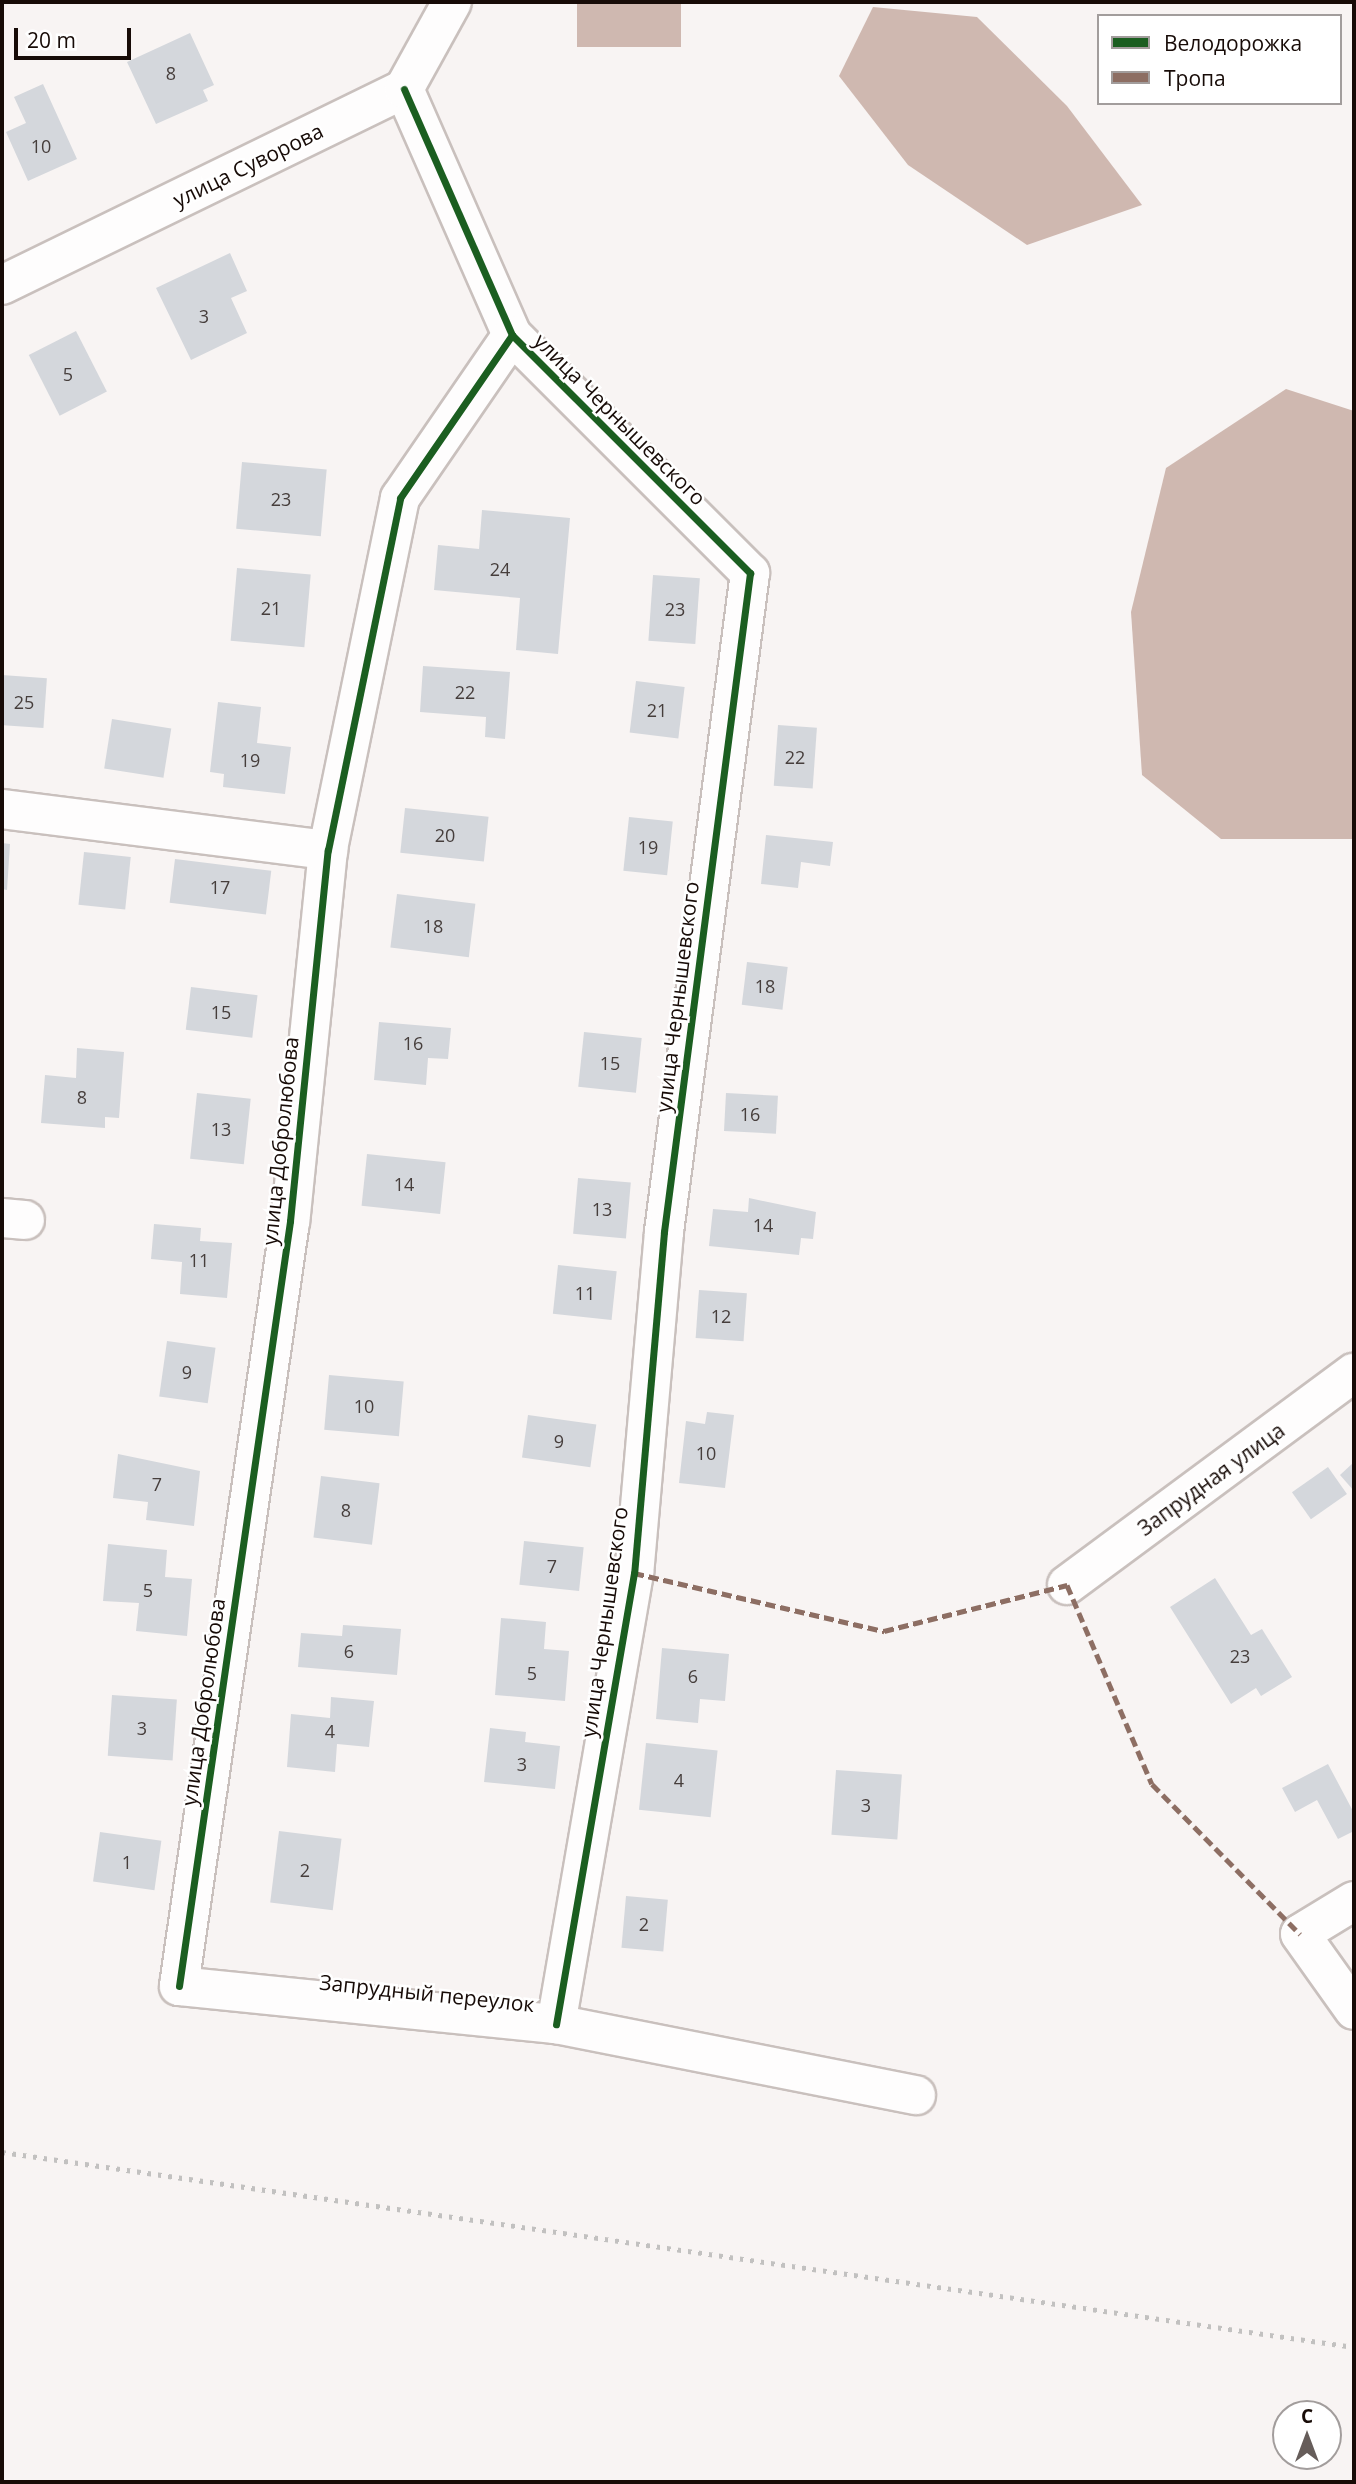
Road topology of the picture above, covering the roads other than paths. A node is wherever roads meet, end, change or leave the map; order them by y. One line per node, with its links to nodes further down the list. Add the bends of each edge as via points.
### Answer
1 (452, 2): 2 (street)
2 (404, 89): 3 (street, улица Суворова); 4 (street, улица Чернышевского)
3 (2, 285)
4 (512, 335): 6 (street, улица Добролюбова, via 400,498); 12 (street, улица Чернышевского, via 750,573 664,1232 634,1573)
5 (2, 809): 6 (street)
6 (328, 850): 10 (street, улица Добролюбова, via 290,1221)
7 (1354, 1373): 8 (street, Запрудная улица)
8 (1067, 1585)
9 (1354, 1901): 11 (street, via 1300,1934)
10 (179, 1986): 12 (street, Запрудный переулок)
11 (1354, 2010)
12 (556, 2024): 13 (street, Запрудный переулок)
13 (916, 2095)

